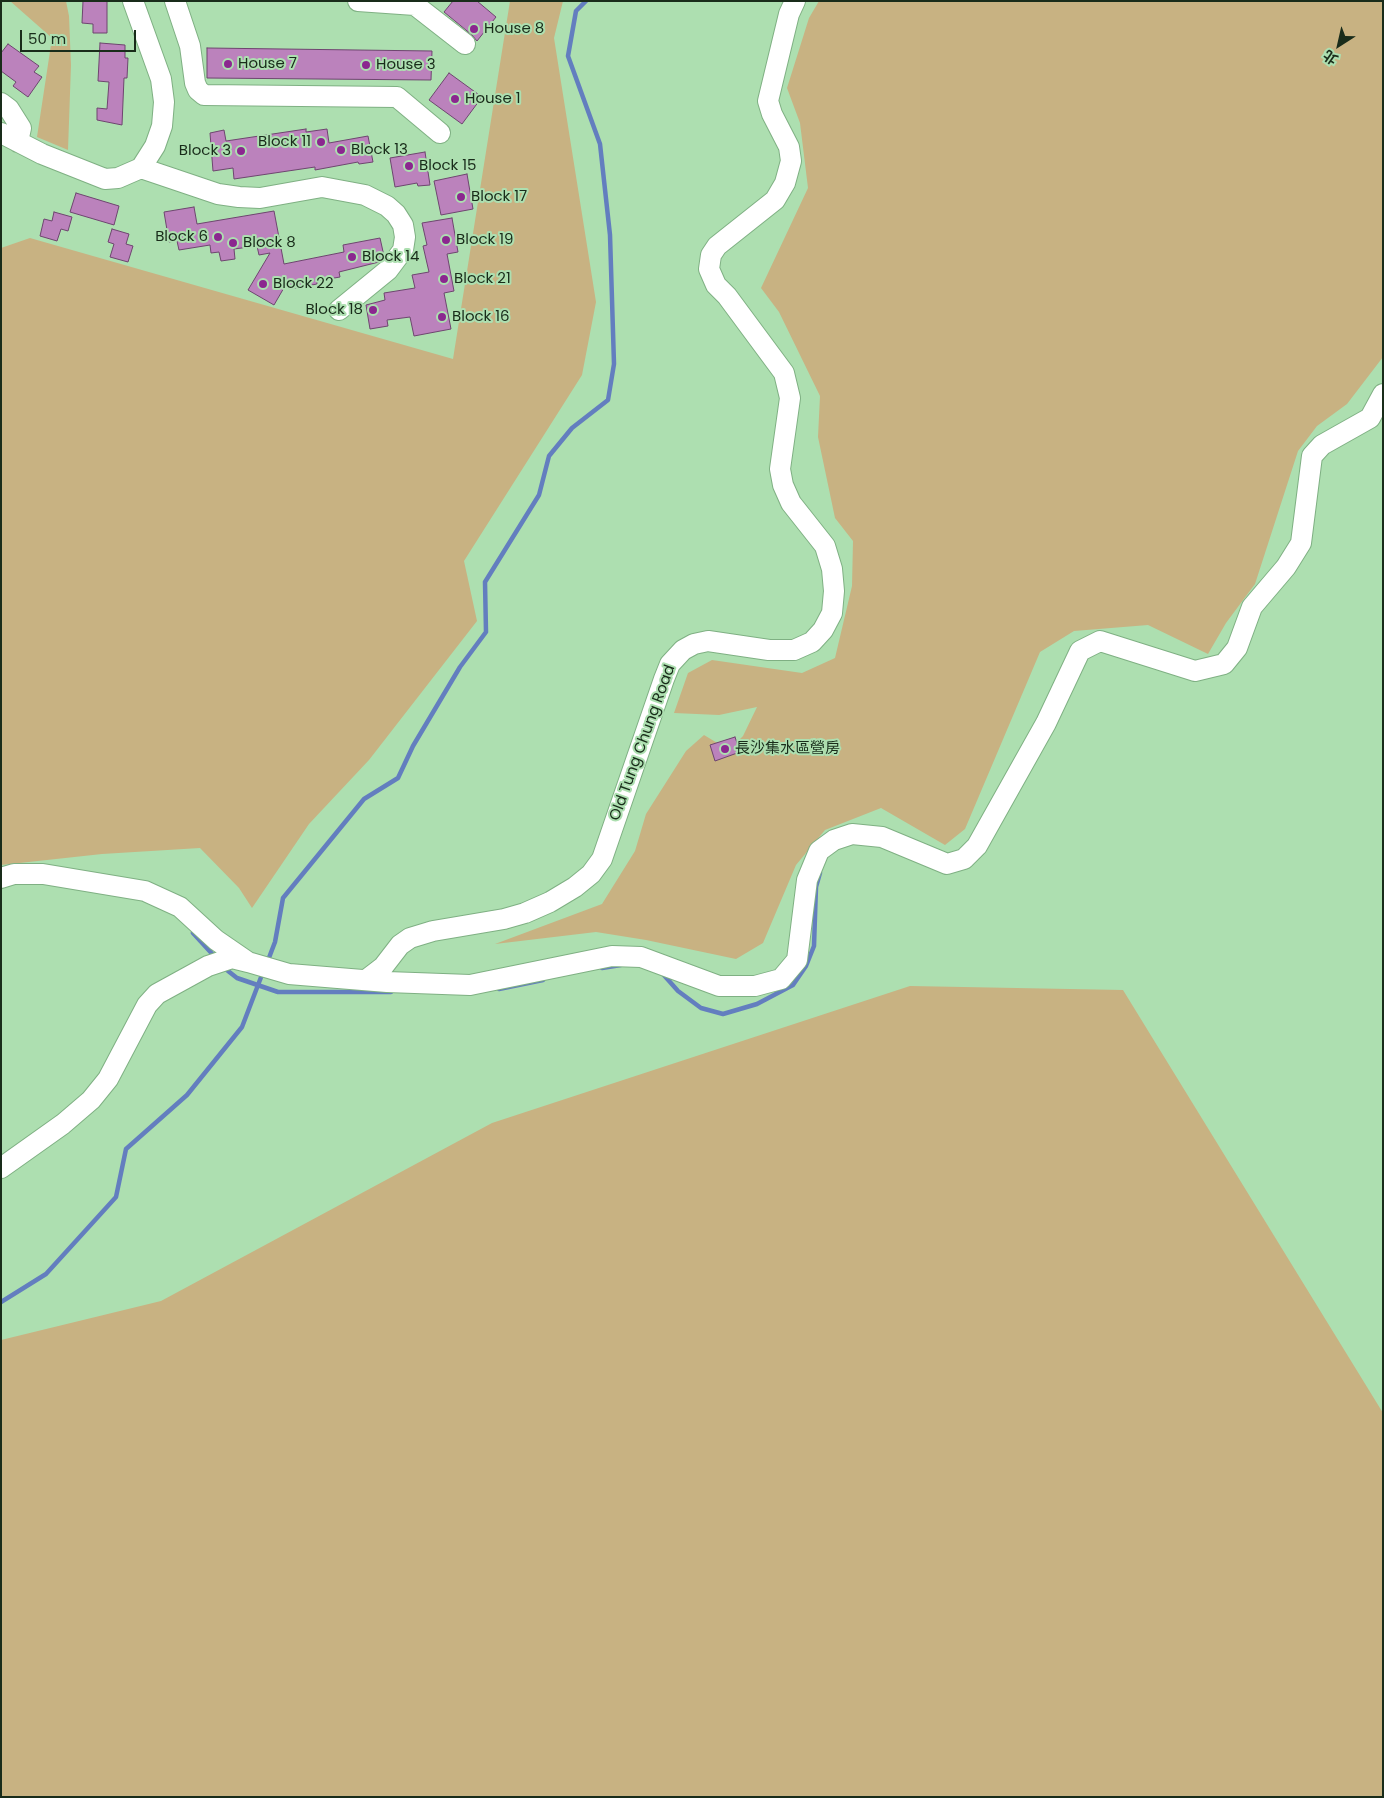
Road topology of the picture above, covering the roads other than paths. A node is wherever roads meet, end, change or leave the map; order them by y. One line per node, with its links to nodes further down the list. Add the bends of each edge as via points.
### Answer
1 (133, 1): 9 (street, via 161,79 164,102 162,126 155,146)
2 (175, 1): 7 (street, via 190,46 196,87 204,95 397,98)
3 (358, 1): 5 (street, via 415,5)
4 (795, 1): 14 (street, Old Tung Chung Road, via 768,100 789,147 791,161 785,183 774,200 717,246 711,255 709,269 716,285 784,373 790,398 780,469 783,485 791,503 824,546 833,577 832,613 812,642 794,650 769,650 708,641 683,650 670,664 602,859 591,874 575,888 525,913 410,938)
5 (465, 44)
6 (1, 103): 8 (street, via 21,128)
7 (440, 132)
8 (10, 137): 9 (street, via 68,165 105,178 118,178)
9 (141, 168): 10 (street, via 218,194 260,198 322,187 365,195 387,206 403,225 403,250 388,270)
10 (339, 310)
11 (1383, 394): 14 (street, via 1370,418 1322,445 1312,456 1301,543 1286,567 1252,606 1237,648 1224,664 1195,672 1100,641 1080,651 1046,723 977,846 964,859 947,864 882,837 852,834 834,840 819,851 807,880 797,960 781,979 755,986 719,986 641,957 612,956 470,984)
12 (1, 878): 13 (street, via 14,874 43,874 146,891 180,907)
13 (245, 961): 14 (street, via 317,978); 15 (street, via 208,966 157,994 147,1005 108,1079 91,1100)
14 (366, 980)
15 (1, 1168)

